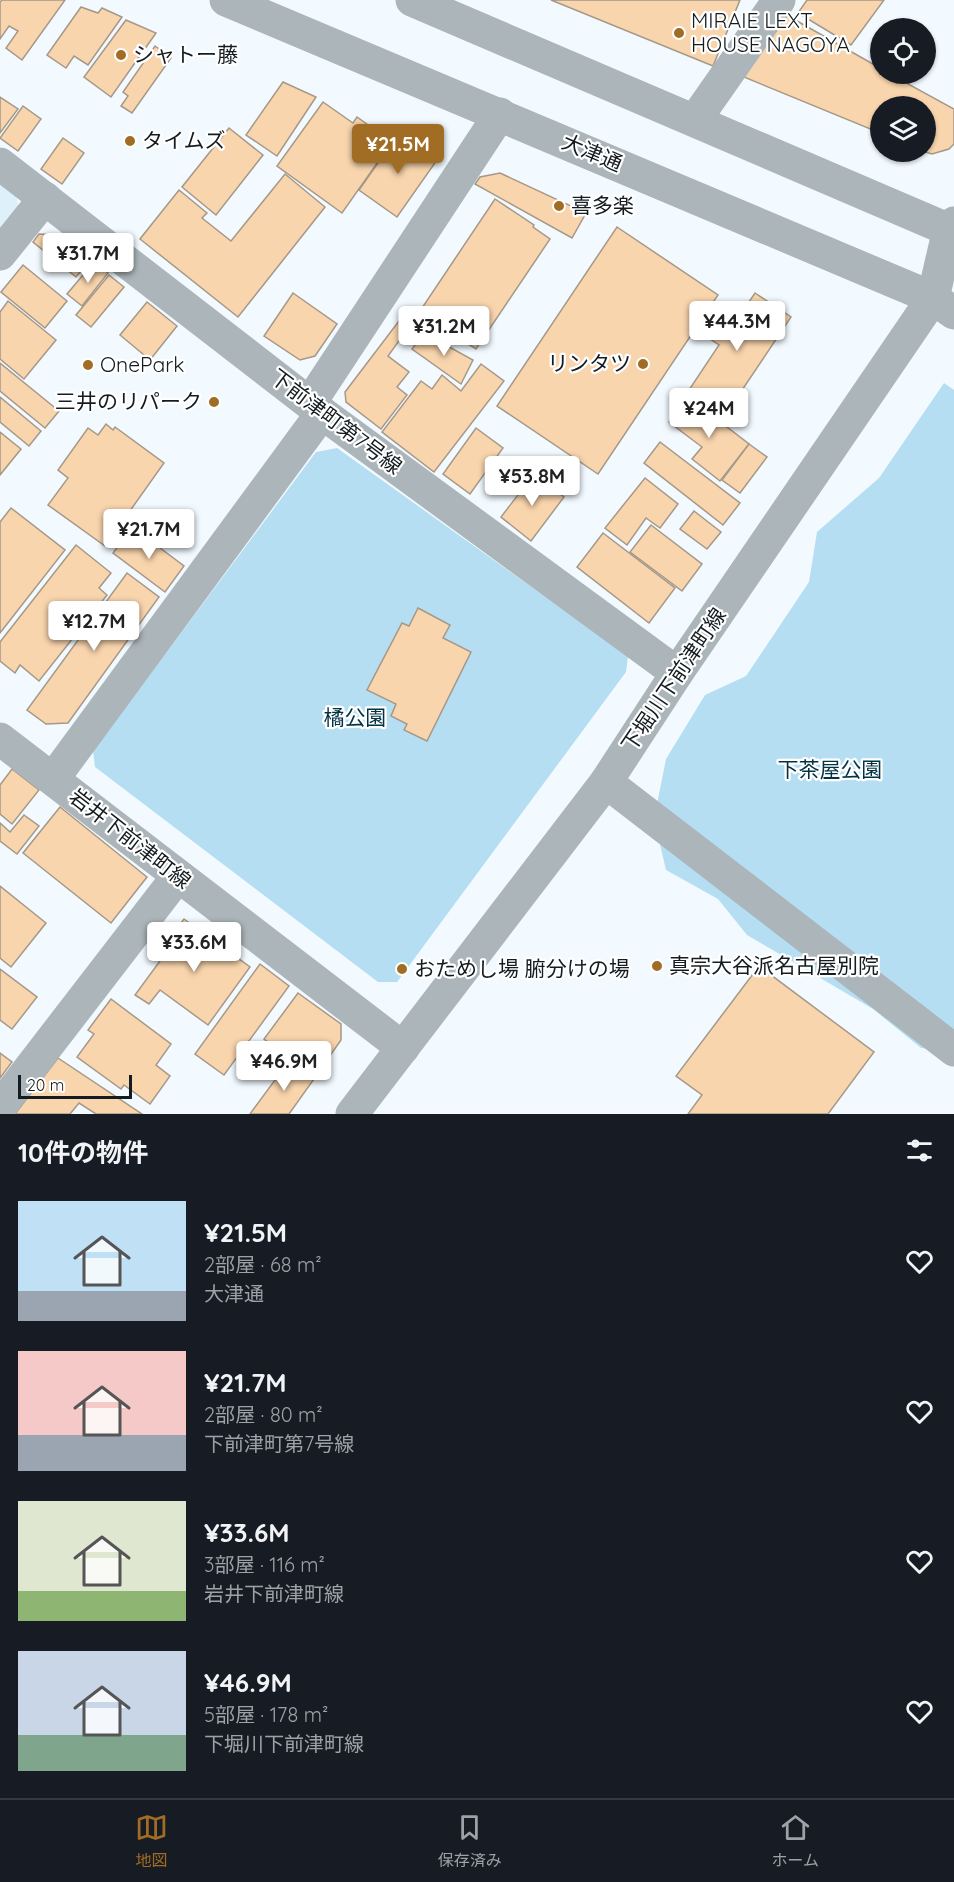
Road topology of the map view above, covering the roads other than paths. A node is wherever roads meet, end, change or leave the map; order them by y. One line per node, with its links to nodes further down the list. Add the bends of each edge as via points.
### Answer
1 (226, 0): 4 (street, 大津通)
2 (412, 0): 5 (street)
3 (779, 0): 5 (street)
4 (500, 114): 10 (street, 大津通); 11 (street)
5 (695, 120): 8 (street)
6 (0, 164): 7 (street, 下前津町第7号線)
7 (45, 198): 9 (street); 11 (street, 下前津町第7号線)
8 (952, 228): 10 (street, 下堀川下前津町線)
9 (0, 254)
10 (944, 305): 12 (street, 下堀川下前津町線)
11 (316, 408): 12 (street, 下前津町第7号線); 14 (street)
12 (677, 673): 15 (street, 下堀川下前津町線)
13 (0, 739): 14 (street, 岩井下前津町線)
14 (53, 779): 16 (street, 岩井下前津町線)
15 (606, 782): 17 (street, 下堀川下前津町線); 18 (street)
16 (178, 876): 17 (street, 岩井下前津町線); 19 (street)
17 (403, 1048): 20 (street, 下堀川下前津町線)
18 (954, 1050)
19 (0, 1107)
20 (352, 1114)

